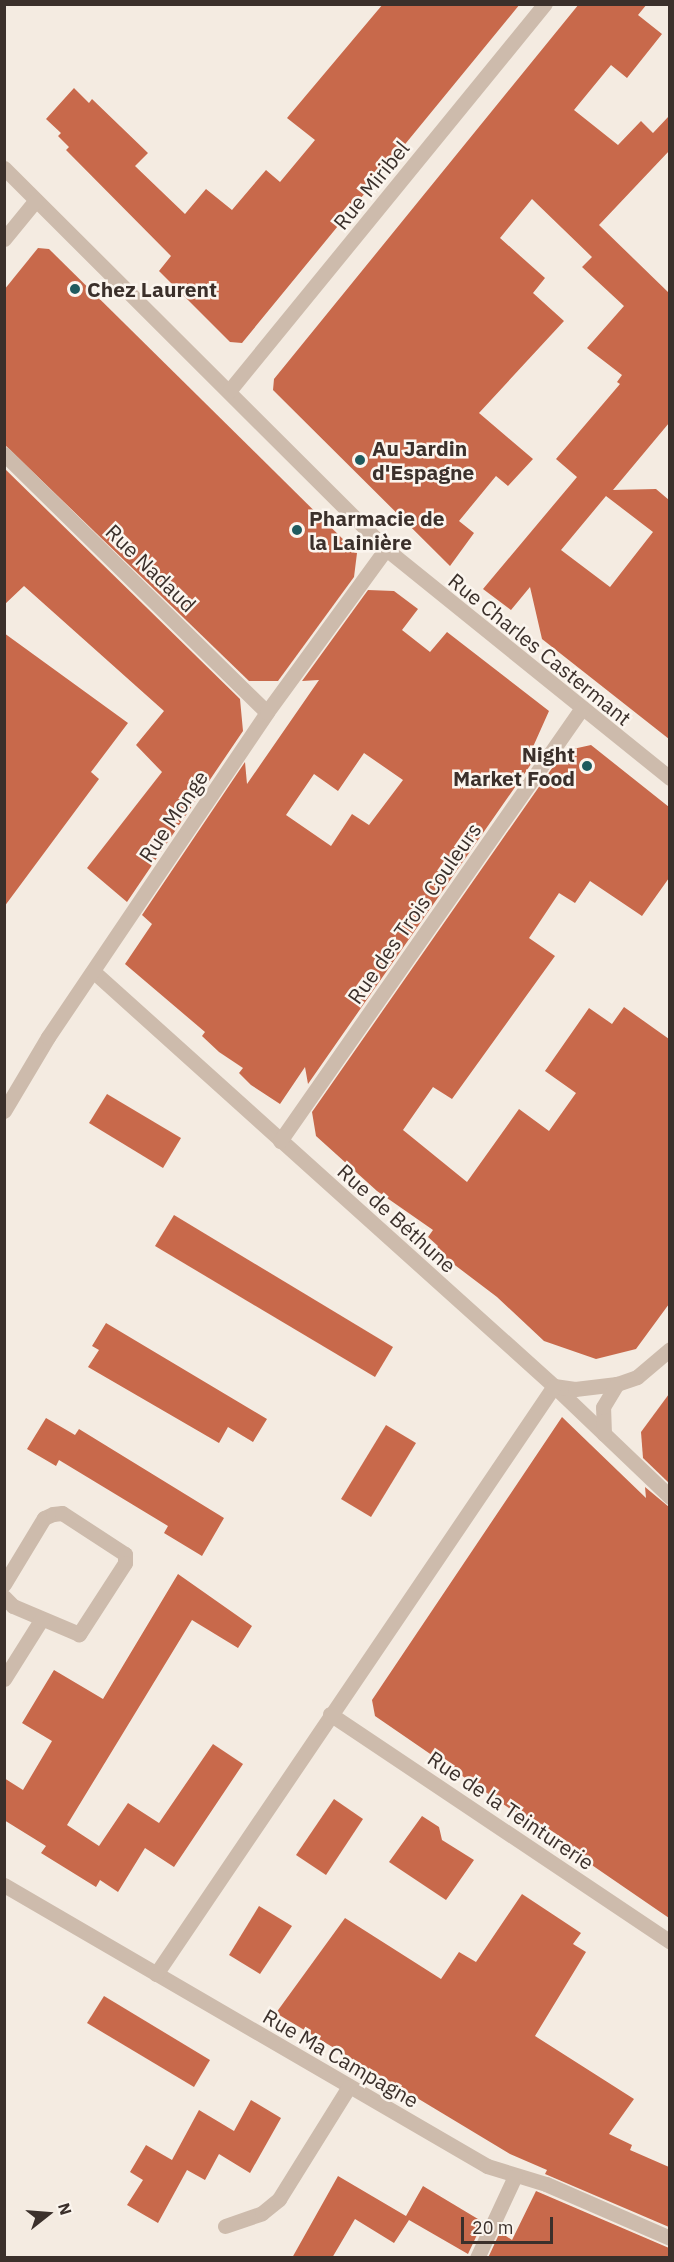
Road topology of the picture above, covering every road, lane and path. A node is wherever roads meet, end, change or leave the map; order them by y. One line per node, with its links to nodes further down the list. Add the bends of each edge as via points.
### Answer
1 (545, 4): 5 (street, Rue Miribel)
2 (4, 168): 3 (street, Rue Charles Castermant)
3 (36, 200): 4 (street); 5 (street, Rue Charles Castermant)
4 (4, 239)
5 (229, 391): 7 (street, Rue Charles Castermant)
6 (4, 454): 9 (street, Rue Nadaud)
7 (386, 549): 8 (street, Rue Charles Castermant); 9 (street, Rue Monge)
8 (582, 708): 10 (street, Rue Charles Castermant); 13 (street, Rue des Trois Couleurs)
9 (267, 712): 11 (street, Rue Monge)
10 (669, 778)
11 (94, 972): 12 (street, Rue Monge); 13 (street, Rue de Béthune)
12 (4, 1111)
13 (280, 1142): 16 (street, Rue de Béthune)
14 (669, 1349): 15 (street, via 637,1377)
15 (617, 1384): 16 (street, via 575,1389); 17 (street, via 603,1407)
16 (554, 1386): 17 (street, Rue de Béthune); 23 (street)
17 (604, 1434): 18 (street, Rue de Béthune)
18 (669, 1497)
19 (4, 1584): 21 (street, via 44,1518 53,1514 62,1513 121,1548 125,1563 86,1630 71,1634)
20 (4, 1597): 21 (street)
21 (41, 1620): 22 (street)
22 (4, 1679)
23 (330, 1714): 25 (street, Rue de la Teinturerie); 26 (street)
24 (4, 1885): 26 (street, Rue Ma Campagne)
25 (669, 1942)
26 (156, 1974): 27 (street, Rue Ma Campagne)
27 (348, 2088): 28 (street, Rue Ma Campagne, via 487,2166); 29 (street, via 279,2199 262,2213)
28 (515, 2176): 30 (street, Rue Ma Campagne, via 546,2184); 31 (street)
29 (225, 2226)
30 (669, 2238)
31 (477, 2258)

